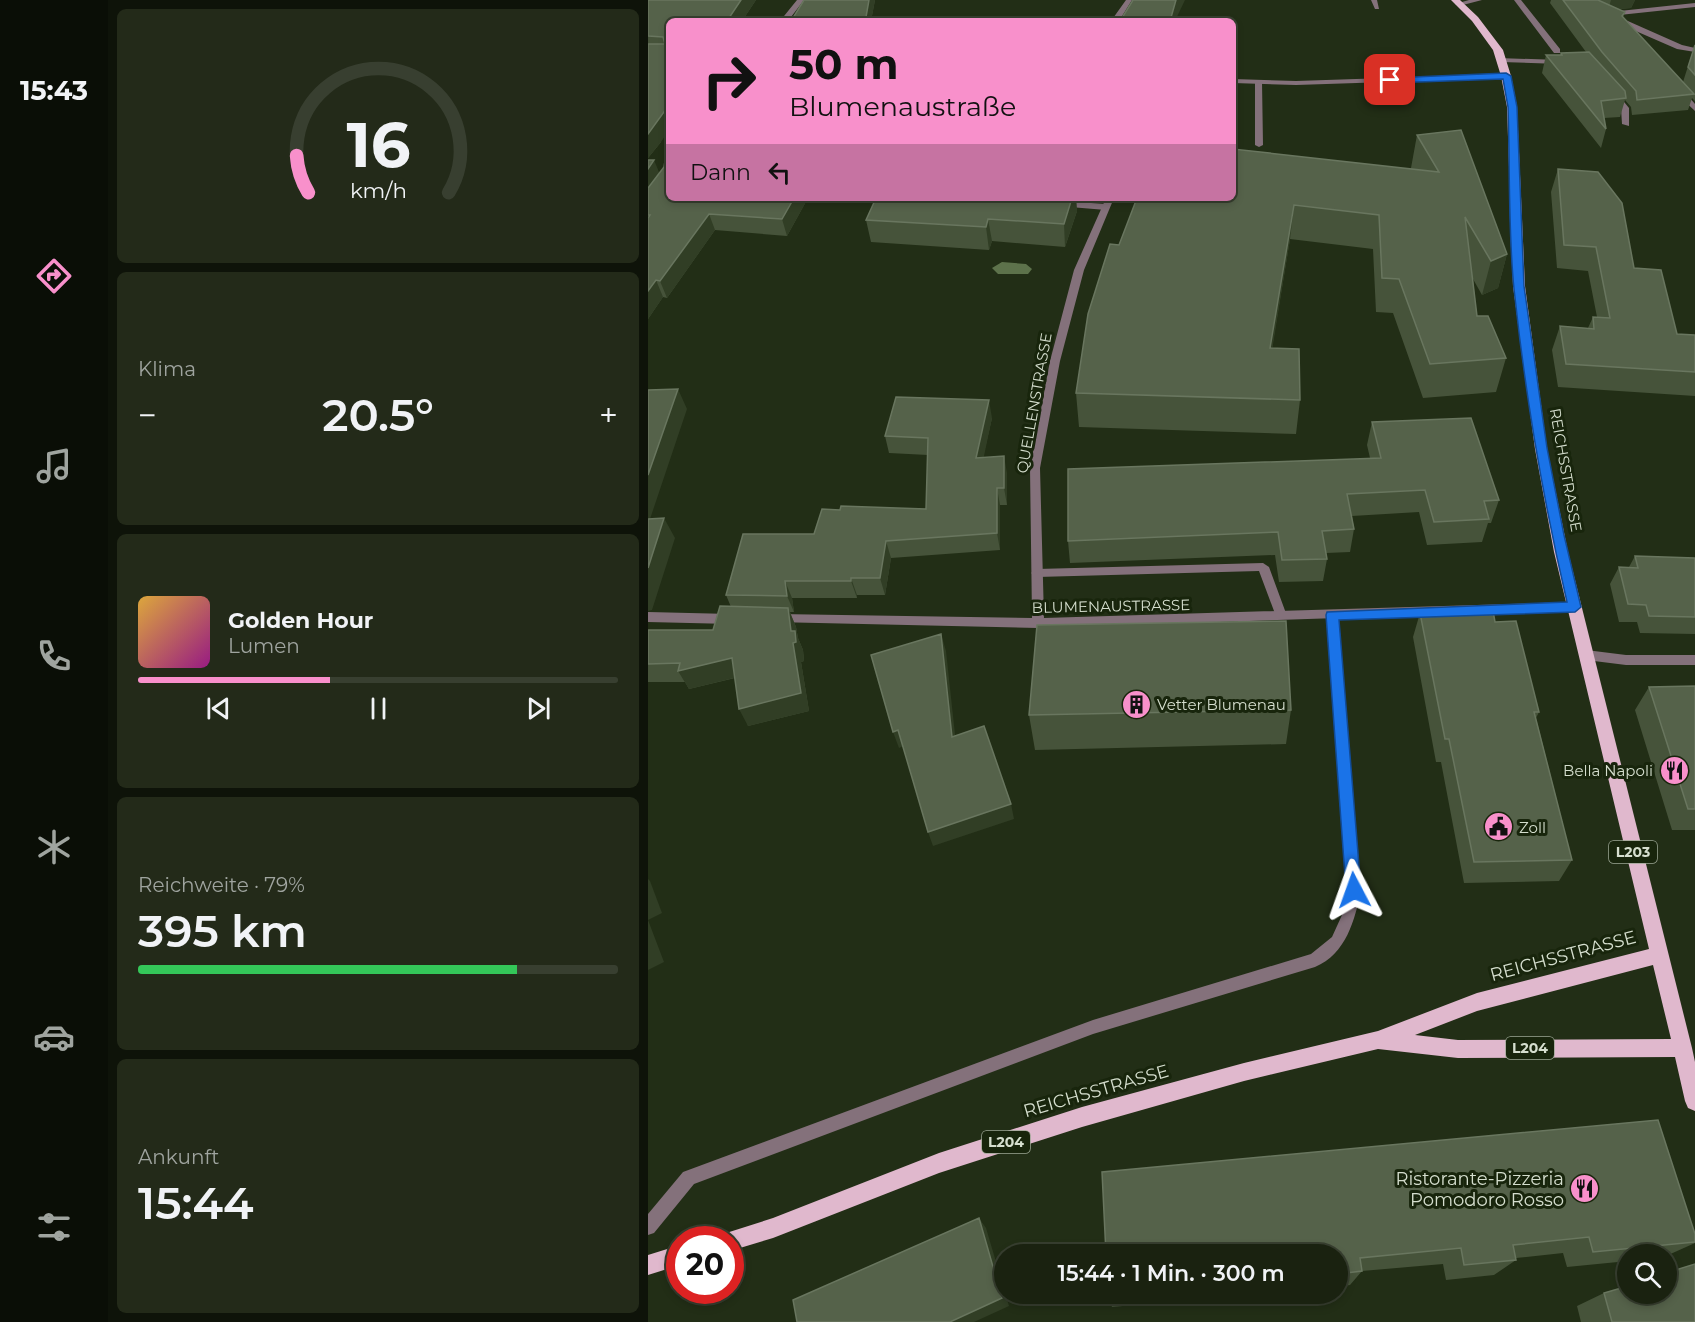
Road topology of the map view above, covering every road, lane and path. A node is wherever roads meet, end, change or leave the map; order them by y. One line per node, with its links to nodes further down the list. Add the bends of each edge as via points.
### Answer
1 (801, 0): 11 (street)
2 (1129, 0): 12 (street)
3 (1374, 0): 9 (street)
4 (1479, 0): 7 (street)
5 (1517, 0): 16 (street)
6 (1646, 0): 10 (street)
7 (1457, 2): 17 (main road, REICHSSTRASSE / L203, via 1486,34)
8 (1695, 4): 10 (street)
9 (1377, 8)
10 (1644, 10): 13 (street, via 1602,13)
11 (786, 18)
12 (1117, 18)
13 (1641, 30): 14 (street); 15 (street)
14 (1632, 38)
15 (1695, 50)
16 (1557, 51)
17 (1501, 60): 18 (street); 19 (main road, REICHSSTRASSE / L203)
18 (1572, 62)
19 (1506, 76): 21 (street); 30 (main road, REICHSSTRASSE / L203, via 1512,107 1519,286 1541,448)
20 (1236, 81): 21 (street)
21 (1258, 82): 26 (street)
22 (1672, 82): 24 (street)
23 (1603, 83): 25 (street, via 1625,108)
24 (1695, 109)
25 (1626, 124)
26 (1259, 145)
27 (1108, 202): 28 (street); 29 (street, QUELLENSTRASSE, via 1079,270 1054,361 1035,468)
28 (1048, 203)
29 (1037, 573): 32 (street, via 1263,567); 36 (street, QUELLENSTRASSE)
30 (1575, 607): 31 (street, BLUMENAUSTRASSE); 37 (main road, REICHSSTRASSE / L203)
31 (1332, 615): 32 (street, BLUMENAUSTRASSE); 43 (street, via 1354,890 1349,915 1337,942 1315,960 1093,1027 689,1178)
32 (1281, 616): 36 (street, BLUMENAUSTRASSE)
33 (648, 617): 34 (street)
34 (742, 619)
35 (766, 619): 36 (street, BLUMENAUSTRASSE)
36 (1038, 623)
37 (1586, 655): 38 (street, via 1626,660); 39 (main road, REICHSSTRASSE / L203)
38 (1695, 660)
39 (1658, 955): 40 (main road, REICHSSTRASSE / L204, via 1477,1002); 41 (main road, REICHSSTRASSE / L203)
40 (1378, 1040): 41 (main road, REICHSSTRASSE / L204, via 1458,1049); 44 (main road, REICHSSTRASSE / L204, via 1082,1117 939,1163)
41 (1683, 1048): 42 (main road, REICHSSTRASSE / L203)
42 (1695, 1101)
43 (648, 1227)
44 (744, 1236)
45 (666, 1259): 46 (main road)
46 (648, 1265)

